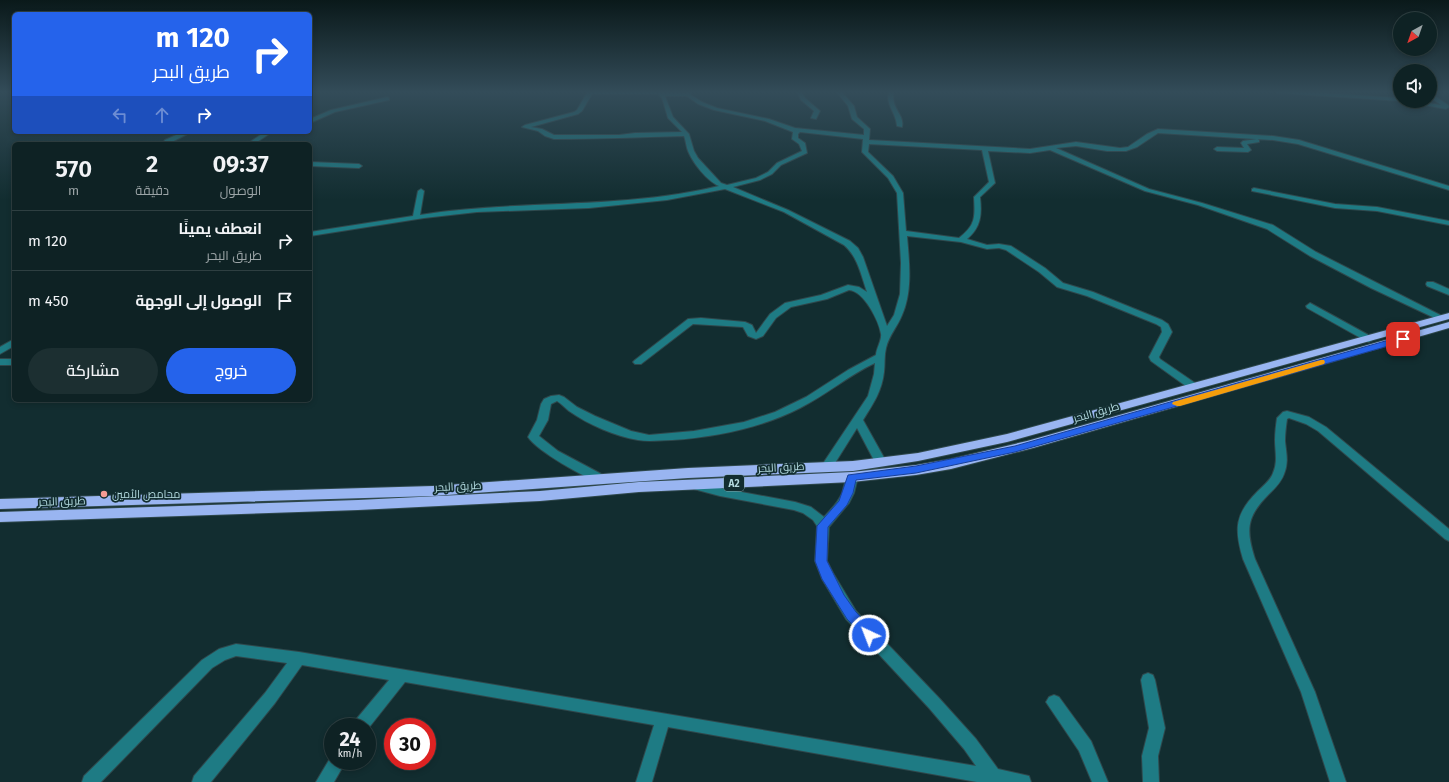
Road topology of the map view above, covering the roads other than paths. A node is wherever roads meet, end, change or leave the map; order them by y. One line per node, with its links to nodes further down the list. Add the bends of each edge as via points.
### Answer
1 (527, 127): 8 (street, via 551,136)
2 (682, 127): 8 (street)
3 (788, 127): 5 (street)
4 (865, 127): 10 (street)
5 (798, 131): 10 (street); 18 (street, via 795,133 795,139 802,143 805,152 779,164 770,173 758,179)
6 (184, 134): 11 (street)
7 (266, 134): 12 (street)
8 (686, 134): 18 (street, via 691,152 713,179)
9 (1272, 138): 14 (street, via 1158,131 1126,149 1077,144); 15 (street, via 1245,142 1248,150); 19 (street, via 1299,142)
10 (865, 140): 13 (street); 24 (street, via 867,156 887,172 897,186 902,205)
11 (167, 142)
12 (253, 142)
13 (985, 149): 14 (street); 26 (street, via 992,183 977,197 978,221 973,230)
14 (1052, 149): 31 (street, via 1147,190 1270,227 1313,254)
15 (1216, 149)
16 (312, 164): 17 (street)
17 (359, 166)
18 (727, 188): 22 (street, via 667,198 589,206 477,210); 30 (street, via 786,211 853,247 859,257)
19 (1449, 188)
20 (1254, 190): 23 (street, via 1335,206 1377,209)
21 (421, 191): 22 (street)
22 (416, 217): 25 (street)
23 (1449, 223)
24 (903, 233): 26 (street); 32 (street, via 904,294 898,315)
25 (312, 234)
26 (961, 240): 40 (street, via 1014,251 1060,285 1149,317 1165,326 1167,332 1154,357)
27 (1430, 284): 28 (street)
28 (1449, 292)
29 (1310, 306): 33 (street)
30 (876, 310): 32 (street); 39 (street, via 861,291 848,287 788,305 773,316 756,336 751,334 749,327 745,325 691,321)
31 (1447, 320): 33 (highway, طريق البحر / A2); 44 (highway, طريق البحر / A2, via 1028,445 944,465)
32 (886, 335): 36 (street)
33 (1369, 339): 40 (highway, طريق البحر / A2)
34 (12, 343): 35 (street)
35 (0, 351)
36 (880, 357): 41 (street, via 879,374 873,396); 45 (street, via 834,382 812,399 785,412 766,419 700,433 650,438 625,434 582,414 561,399 549,401 544,407 540,426 534,431 535,440)
37 (0, 362): 38 (street)
38 (12, 362)
39 (638, 362)
40 (1194, 387): 42 (highway, طريق البحر / A2, via 1007,438 918,458)
41 (858, 420): 42 (street); 43 (street)
42 (881, 463): 43 (highway, طريق البحر / A2)
43 (826, 468): 45 (highway, طريق البحر / A2)
44 (852, 477): 46 (highway, طريق البحر / A2); 51 (street, via 843,503)
45 (601, 479): 47 (highway, طريق البحر / A2)
46 (694, 485): 47 (highway, طريق البحر / A2, via 540,496); 51 (street, via 795,506 817,517)
47 (474, 494): 48 (highway, طريق البحر / A2)
48 (332, 500): 49 (highway, طريق البحر / A2); 50 (highway, طريق البحر / A2)
49 (0, 504)
50 (0, 517)
51 (823, 526): 60 (street, via 821,561 851,615 970,744)
52 (1449, 536): 68 (street, via 1311,421 1287,414 1282,418 1281,469 1274,482 1250,505 1244,516 1243,542 1308,692)
53 (299, 658): 54 (street); 61 (street, via 236,650 217,656); 62 (street, via 270,698)
54 (401, 676): 57 (street); 58 (street)
55 (1148, 680): 67 (street, via 1157,728 1150,756)
56 (1054, 702): 66 (street, via 1085,746)
57 (367, 718)
58 (663, 719): 60 (street); 64 (street)
59 (332, 770): 63 (street)
60 (994, 779): 65 (street)
61 (90, 782)
62 (200, 782)
63 (324, 782)
64 (644, 782)
65 (1023, 782)
66 (1100, 782)
67 (1151, 782)
68 (1338, 782)

